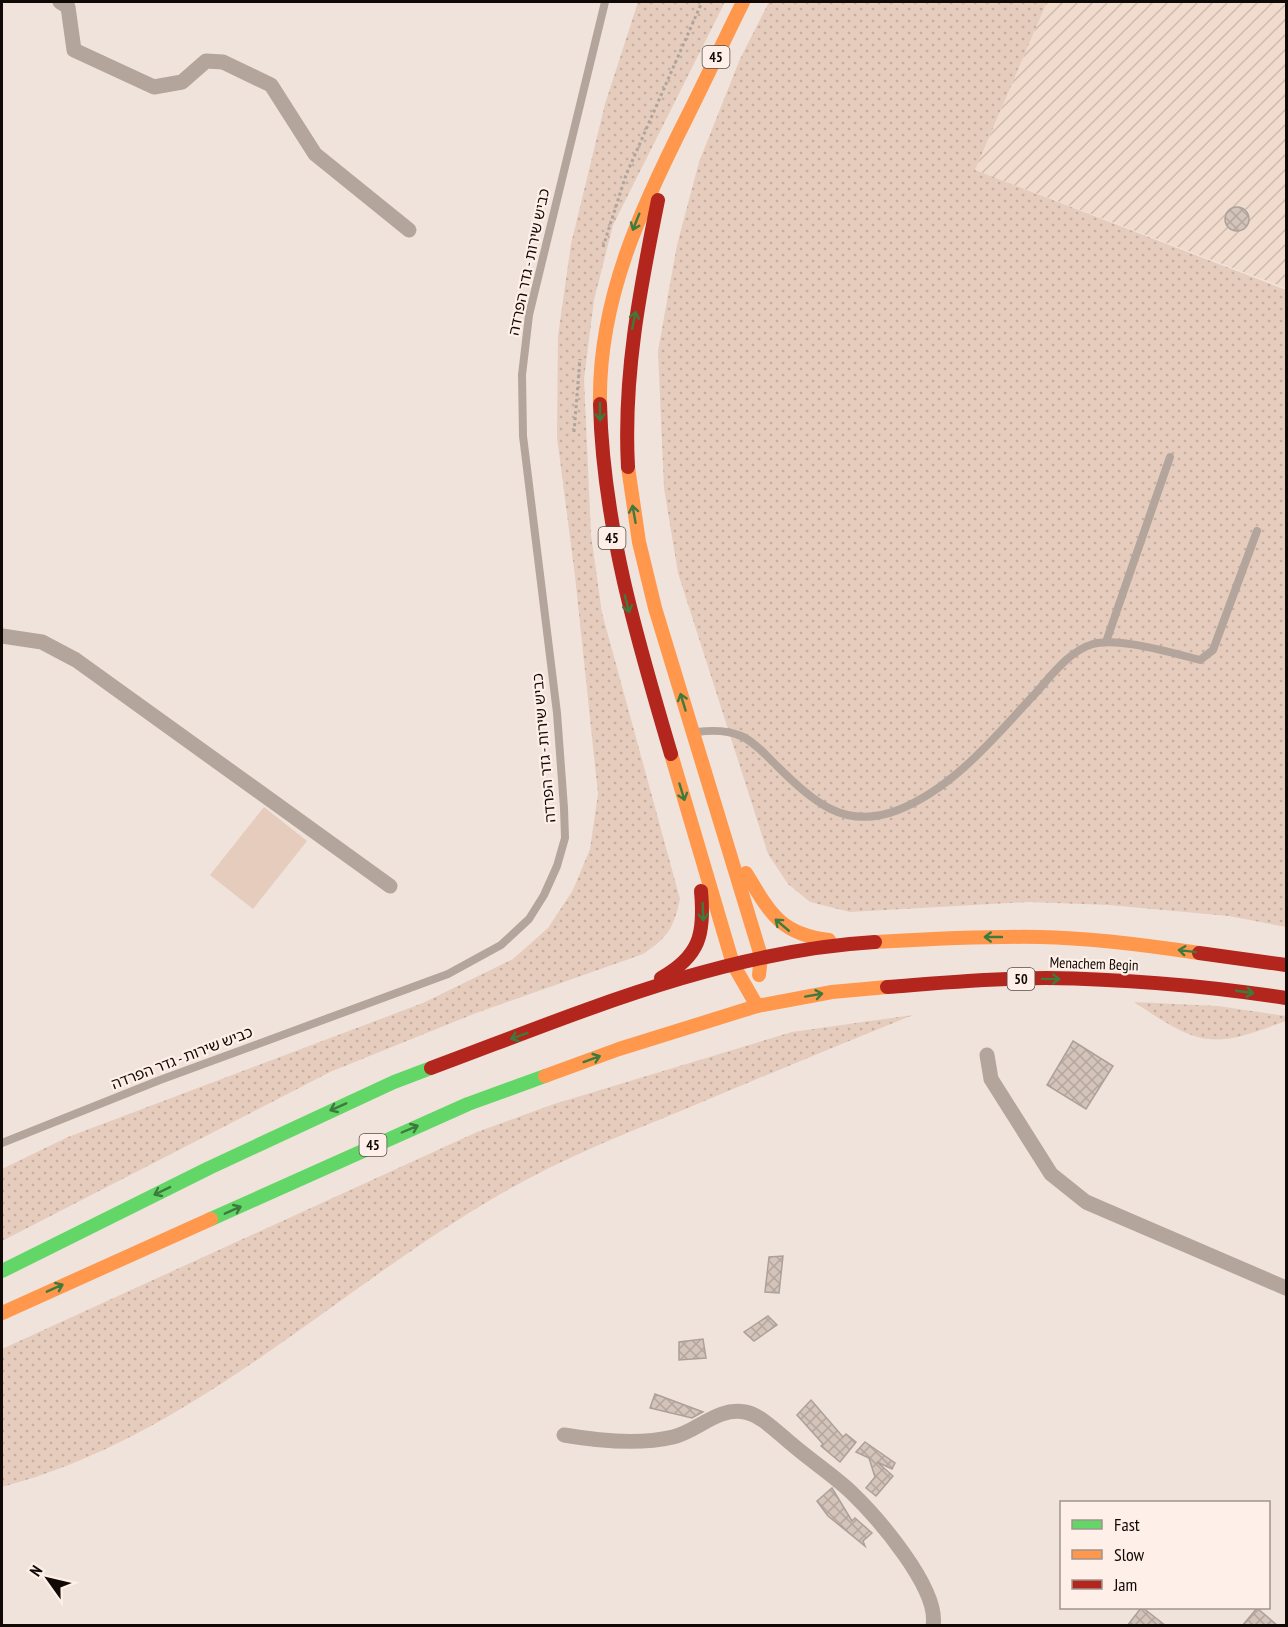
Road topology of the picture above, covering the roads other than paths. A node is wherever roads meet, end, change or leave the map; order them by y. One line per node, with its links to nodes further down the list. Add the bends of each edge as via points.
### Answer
1 (60, 2): 5 (street, via 68,7 75,50 154,87 182,82 206,61 224,62 271,85 315,154)
2 (604, 2): 22 (lane, כביש שירות - גדר הפרדה, via 529,315 522,375 523,436 557,714 564,808 565,838 544,895 529,919 501,945 448,974)
3 (742, 2): 4 (highway, 45)
4 (689, 112): 10 (highway, 45, one-way to 4, via 658,618 638,533 630,487 626,411 632,327 660,191); 11 (highway, 45, one-way to 11, via 635,222 617,278 606,323 600,400 604,490 621,579)
5 (409, 230)
6 (1170, 457): 9 (lane)
7 (1257, 531): 9 (lane, via 1214,650 1200,660)
8 (2, 636): 13 (street, via 42,642 76,660)
9 (1106, 642): 10 (lane, via 1078,650 981,752 937,789 898,810 870,818 834,813 806,794 742,736 713,729)
10 (693, 733): 12 (highway, 45)
11 (695, 833): 16 (highway, 45); 18 (highway, one-way to 18, via 704,915 698,944 678,969)
12 (724, 839): 14 (highway, one-way to 12, via 805,939 785,929 765,905); 15 (highway, 45)
13 (390, 886)
14 (857, 942): 15 (highway, Menachem Begin); 17 (highway, Menachem Begin, one-way to 14, via 1137,944 1042,937)
15 (760, 956): 16 (highway, Menachem Begin); 20 (highway, 45)
16 (734, 964): 18 (highway, Menachem Begin); 20 (highway, 45)
17 (1287, 965)
18 (620, 998): 23 (highway, one-way to 23, via 394,1082)
19 (1287, 998): 20 (highway, Menachem Begin / 50, one-way to 19, via 832,992 1046,978 1206,986)
20 (757, 1006): 25 (highway, 45, one-way to 20, via 468,1104 619,1049)
21 (987, 1056): 24 (street, via 991,1079 1051,1174 1086,1202)
22 (2, 1143)
23 (2, 1271)
24 (1287, 1288)
25 (2, 1313)
26 (564, 1435): 27 (street, via 645,1443 677,1436 726,1413 747,1412 850,1491 895,1540 926,1593)
27 (933, 1626)

